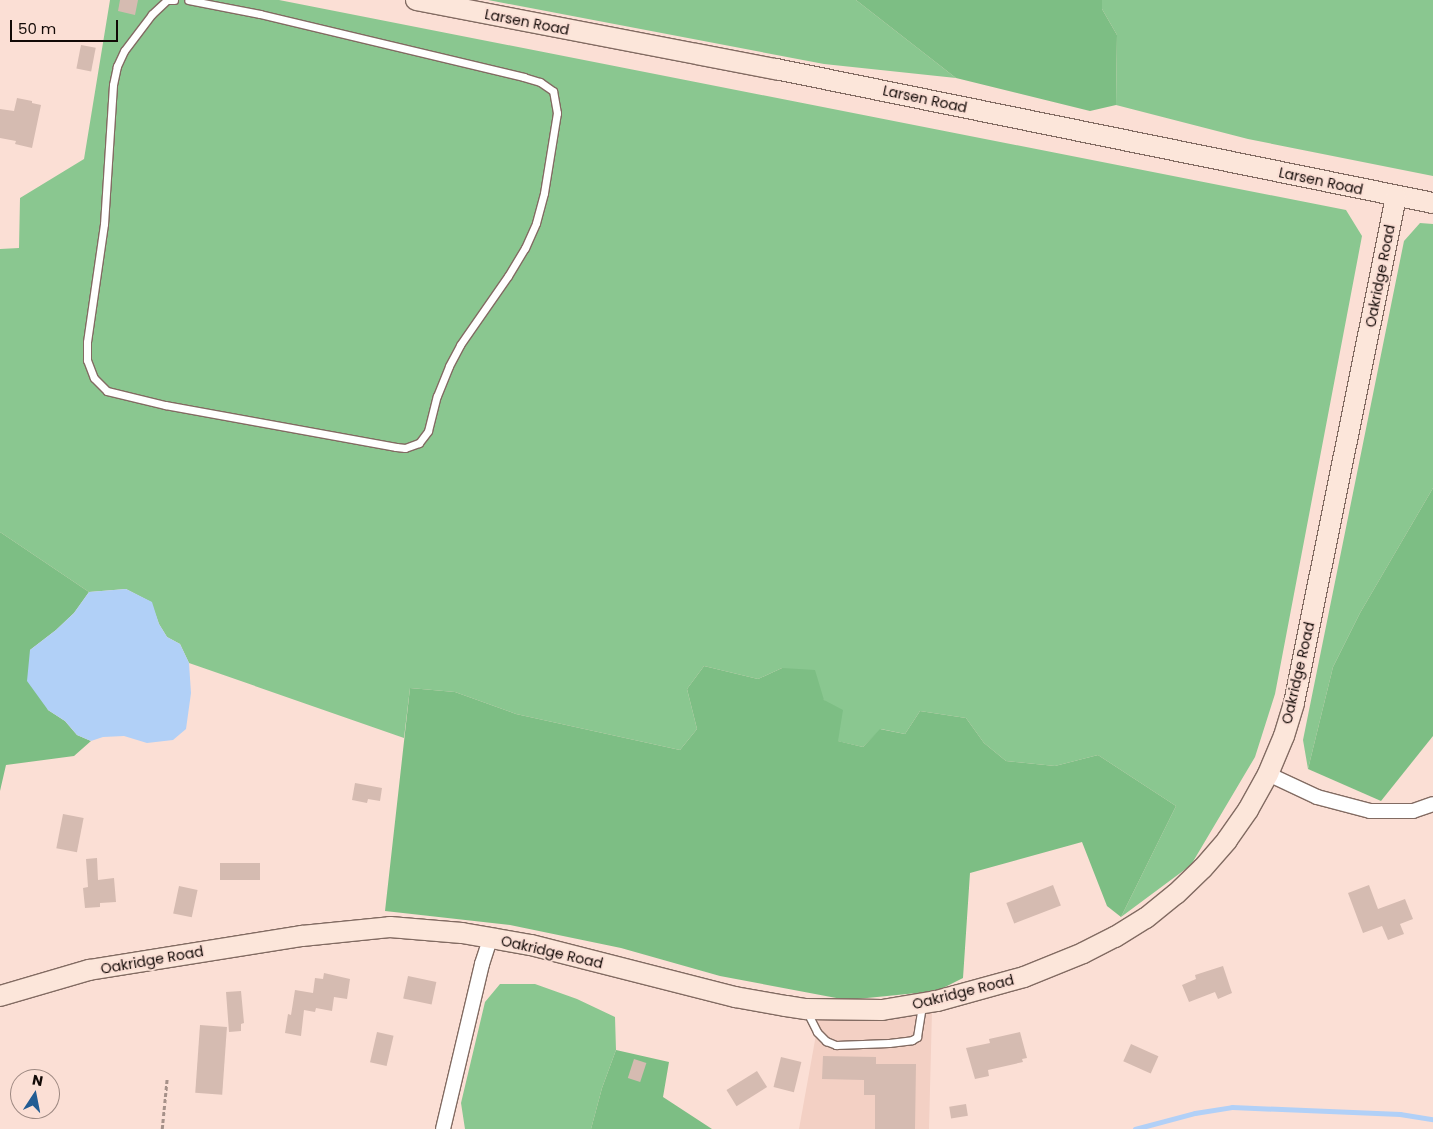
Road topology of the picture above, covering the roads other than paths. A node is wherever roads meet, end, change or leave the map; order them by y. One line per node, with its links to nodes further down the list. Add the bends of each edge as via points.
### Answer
1 (167, 0): 2 (lane); 3 (lane, via 124,51 113,85 104,224 87,342 87,360 94,378 107,391 165,404 396,447 405,448 419,443 428,431 448,366 508,276 536,223 557,113 553,91 524,77)
2 (174, 0)
3 (188, 0)
4 (416, 0): 5 (street, Larsen Road, via 776,69)
5 (1396, 197): 6 (street, Larsen Road); 7 (street, Oakridge Road, via 1294,702)
6 (1433, 203)
7 (1268, 774): 8 (street, via 1317,797 1370,811 1413,811); 11 (street, Oakridge Road, via 1248,810 1209,861 1146,918 1084,953 1024,977)
8 (1433, 804)
9 (490, 937): 10 (street, Oakridge Road, via 390,927 311,935 89,970); 12 (street, Oakridge Road, via 735,997); 13 (street)
10 (0, 996)
11 (922, 1004): 12 (street, Oakridge Road, via 858,1011); 12 (lane, via 919,1030 912,1040 836,1045 817,1032)
12 (806, 1009)
13 (443, 1129)

